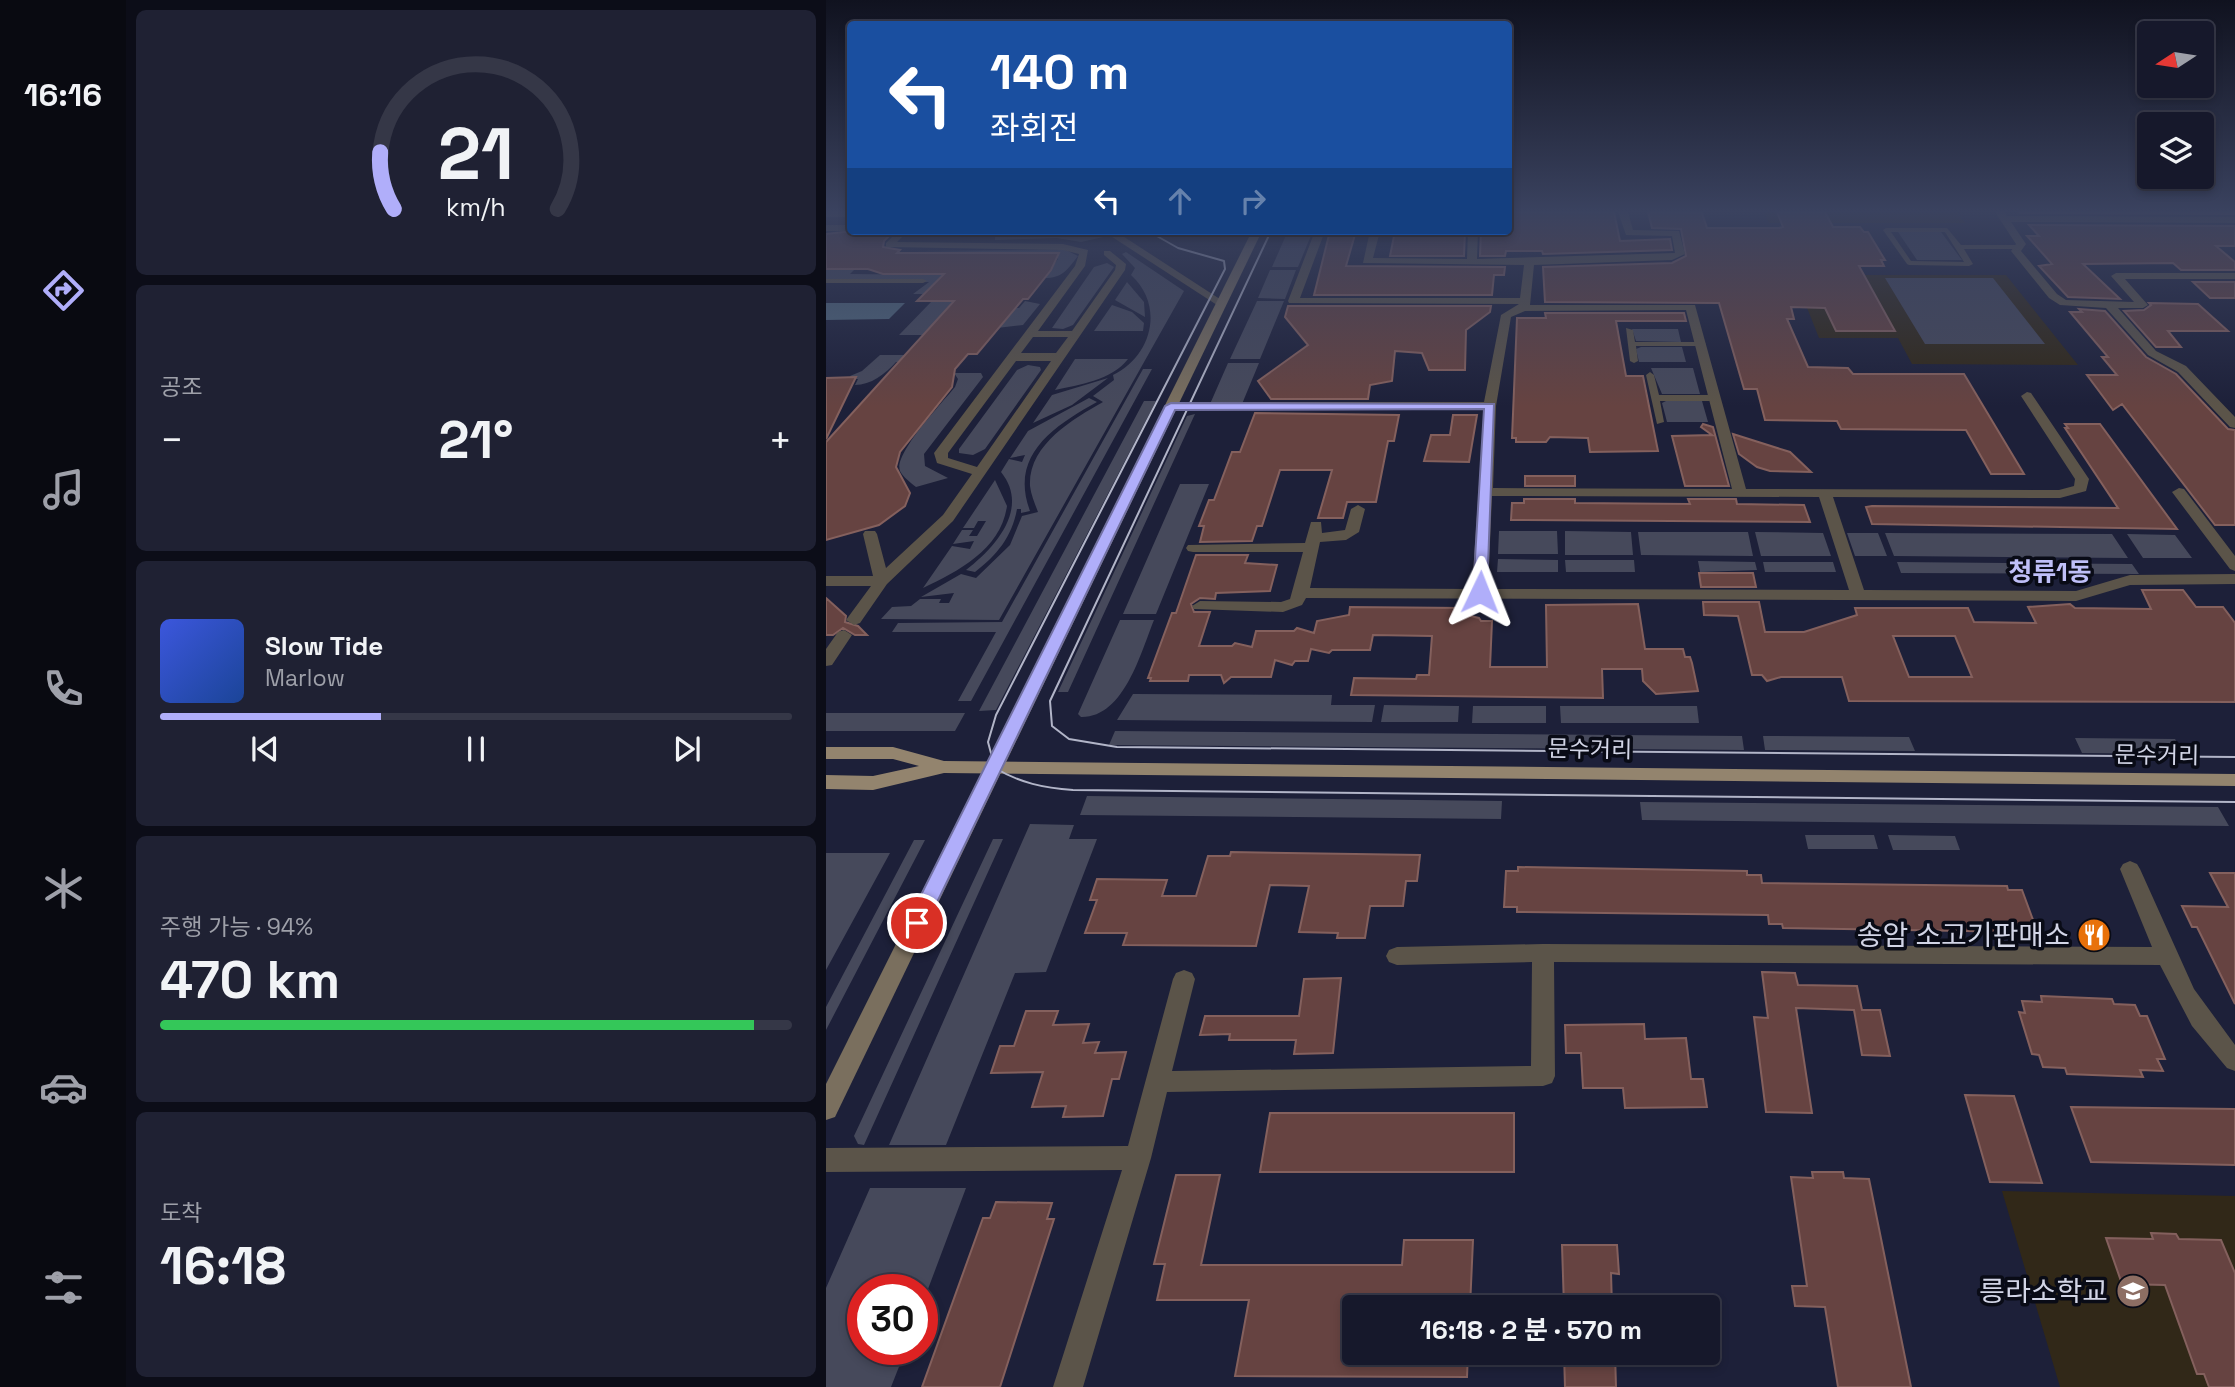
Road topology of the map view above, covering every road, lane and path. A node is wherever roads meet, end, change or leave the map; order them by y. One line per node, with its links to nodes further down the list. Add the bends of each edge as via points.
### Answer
1 (1071, 277): 15 (street)
2 (1115, 277): 16 (street)
3 (1180, 277): 11 (street)
4 (1234, 277): 11 (street)
5 (1302, 277): 12 (street, via 1293,301)
6 (1527, 277): 12 (street)
7 (2036, 277): 13 (street, via 2064,303)
8 (2118, 277): 13 (street, via 2143,305)
9 (826, 281): 10 (lane)
10 (922, 281)
11 (1221, 303): 26 (street)
12 (1524, 304): 18 (street, via 1691,307); 27 (street, via 1506,314)
13 (2109, 305): 29 (street, via 2152,353 2182,369)
14 (1629, 330): 17 (lane)
15 (1030, 334): 16 (street); 19 (street)
16 (1076, 334): 20 (street)
17 (1631, 344): 18 (lane); 21 (lane)
18 (1702, 344): 25 (street)
19 (1013, 357): 20 (street); 30 (street, via 941,453 949,465)
20 (1060, 357): 30 (street)
21 (1634, 361)
22 (1650, 375): 24 (lane)
23 (2027, 396): 34 (street, via 2082,479 2081,488 2060,494)
24 (1655, 398): 25 (lane); 28 (lane)
25 (1716, 398): 33 (street)
26 (1171, 406): 27 (street); 52 (street)
27 (1490, 406): 31 (street)
28 (1660, 422)
29 (2235, 424)
30 (979, 472): 42 (street, via 948,518)
31 (1487, 492): 33 (street); 43 (street)
32 (2179, 492): 39 (street)
33 (1740, 494): 34 (street)
34 (1825, 495): 45 (street)
35 (1358, 509): 37 (street, via 1352,532 1341,537)
36 (870, 534): 42 (street)
37 (1313, 537): 38 (street); 44 (street)
38 (1194, 548)
39 (2235, 566)
40 (2235, 579): 45 (street, via 2130,580 2076,596)
41 (826, 581): 42 (street)
42 (882, 581): 47 (street)
43 (1480, 592): 44 (street); 45 (street)
44 (1301, 593): 46 (street, via 1296,602 1283,607)
45 (1858, 594)
46 (1200, 606)
47 (854, 620)
48 (844, 635): 49 (street)
49 (826, 661)
50 (826, 752): 51 (main road, via 893,753)
51 (944, 767): 52 (main road, 문수거리); 54 (main road, via 873,783)
52 (995, 768): 53 (main road, 문수거리); 62 (street)
53 (2235, 780)
54 (826, 782)
55 (2130, 869): 58 (street)
56 (1542, 953): 57 (street); 58 (street); 61 (street, via 1543,1076)
57 (1397, 956)
58 (2167, 956): 60 (street, via 2212,1039)
59 (1184, 979): 61 (street)
60 (2235, 1061)
61 (1157, 1082): 63 (street)
62 (826, 1109)
63 (1138, 1158): 64 (street); 65 (street)
64 (826, 1160)
65 (1068, 1387)

